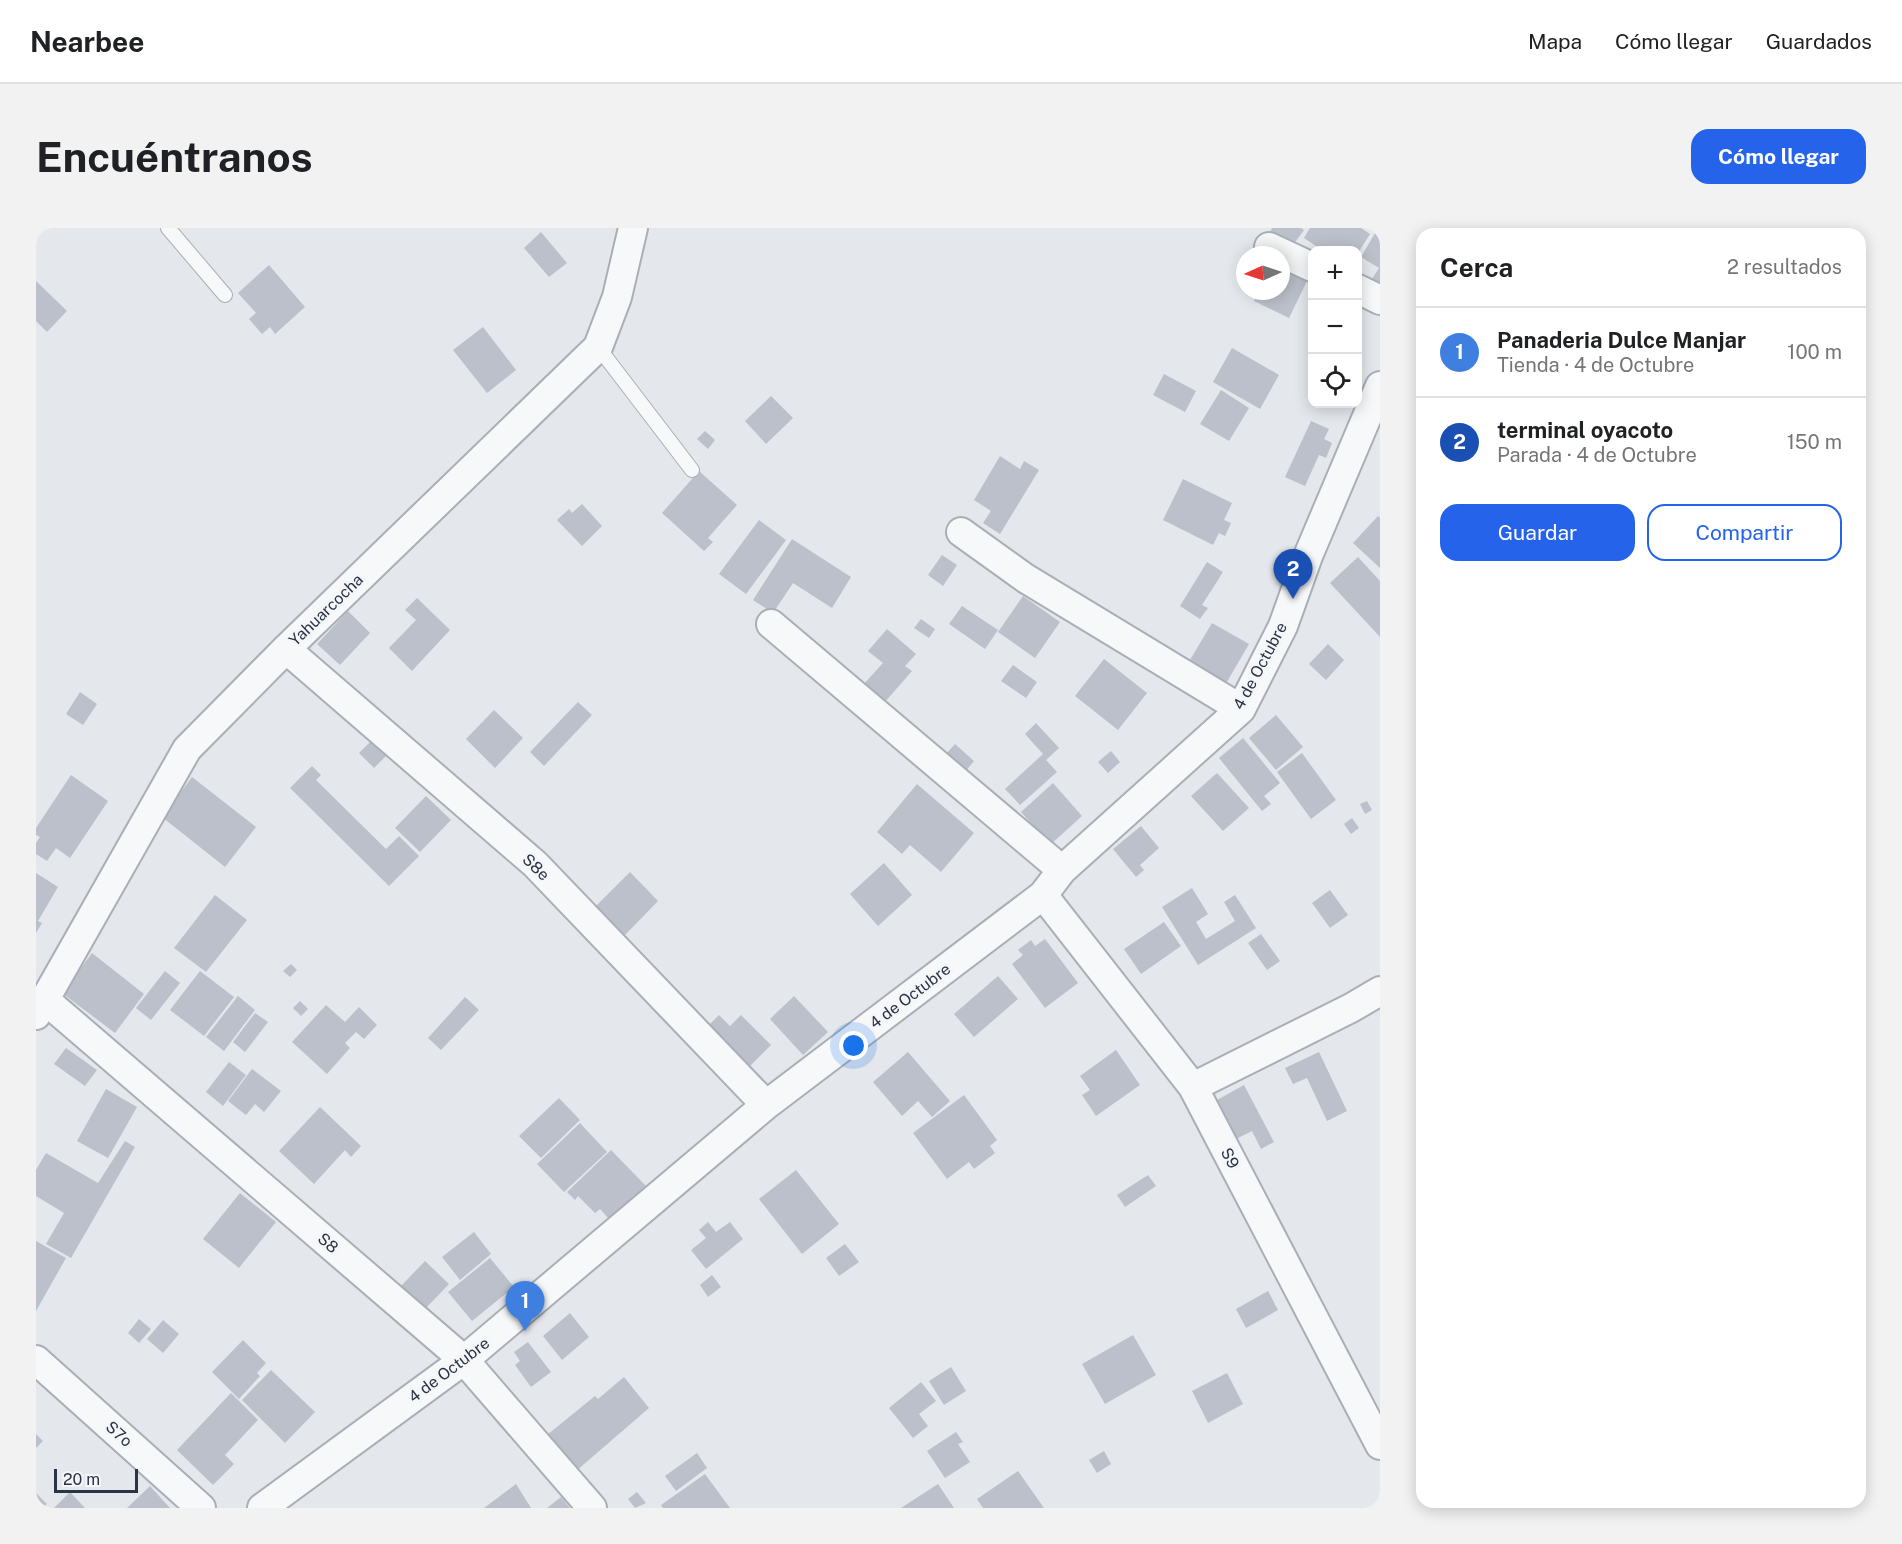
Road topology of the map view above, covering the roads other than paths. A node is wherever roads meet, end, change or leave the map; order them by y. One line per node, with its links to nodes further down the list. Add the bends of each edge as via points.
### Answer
1 (168, 228): 6 (lane)
2 (633, 228): 8 (street, Yahuarcocha, via 617,297)
3 (1290, 257): 4 (street)
4 (1308, 265)
5 (1362, 291): 7 (street)
6 (225, 295)
7 (1380, 300)
8 (598, 347): 10 (lane); 13 (street, Yahuarcocha)
9 (1380, 386): 14 (street, 4 de Octubre, via 1308,556 1283,626)
10 (692, 470)
11 (961, 532): 14 (street, via 1025,578)
12 (771, 624): 15 (street)
13 (286, 649): 18 (street, Yahuarcocha, via 187,749); 20 (street, S8e, via 535,864)
14 (1241, 709): 15 (street, 4 de Octubre)
15 (1062, 870): 16 (street, 4 de Octubre)
16 (1043, 895): 19 (street, S9); 20 (street, 4 de Octubre)
17 (1380, 992): 19 (street)
18 (40, 1007): 22 (street, S8)
19 (1193, 1088): 23 (street, S9)
20 (766, 1105): 22 (street, 4 de Octubre)
21 (36, 1360): 24 (street, S7o)
22 (464, 1360): 25 (street, 4 de Octubre); 26 (street, S8)
23 (1380, 1445)
24 (201, 1508)
25 (261, 1508)
26 (592, 1508)

